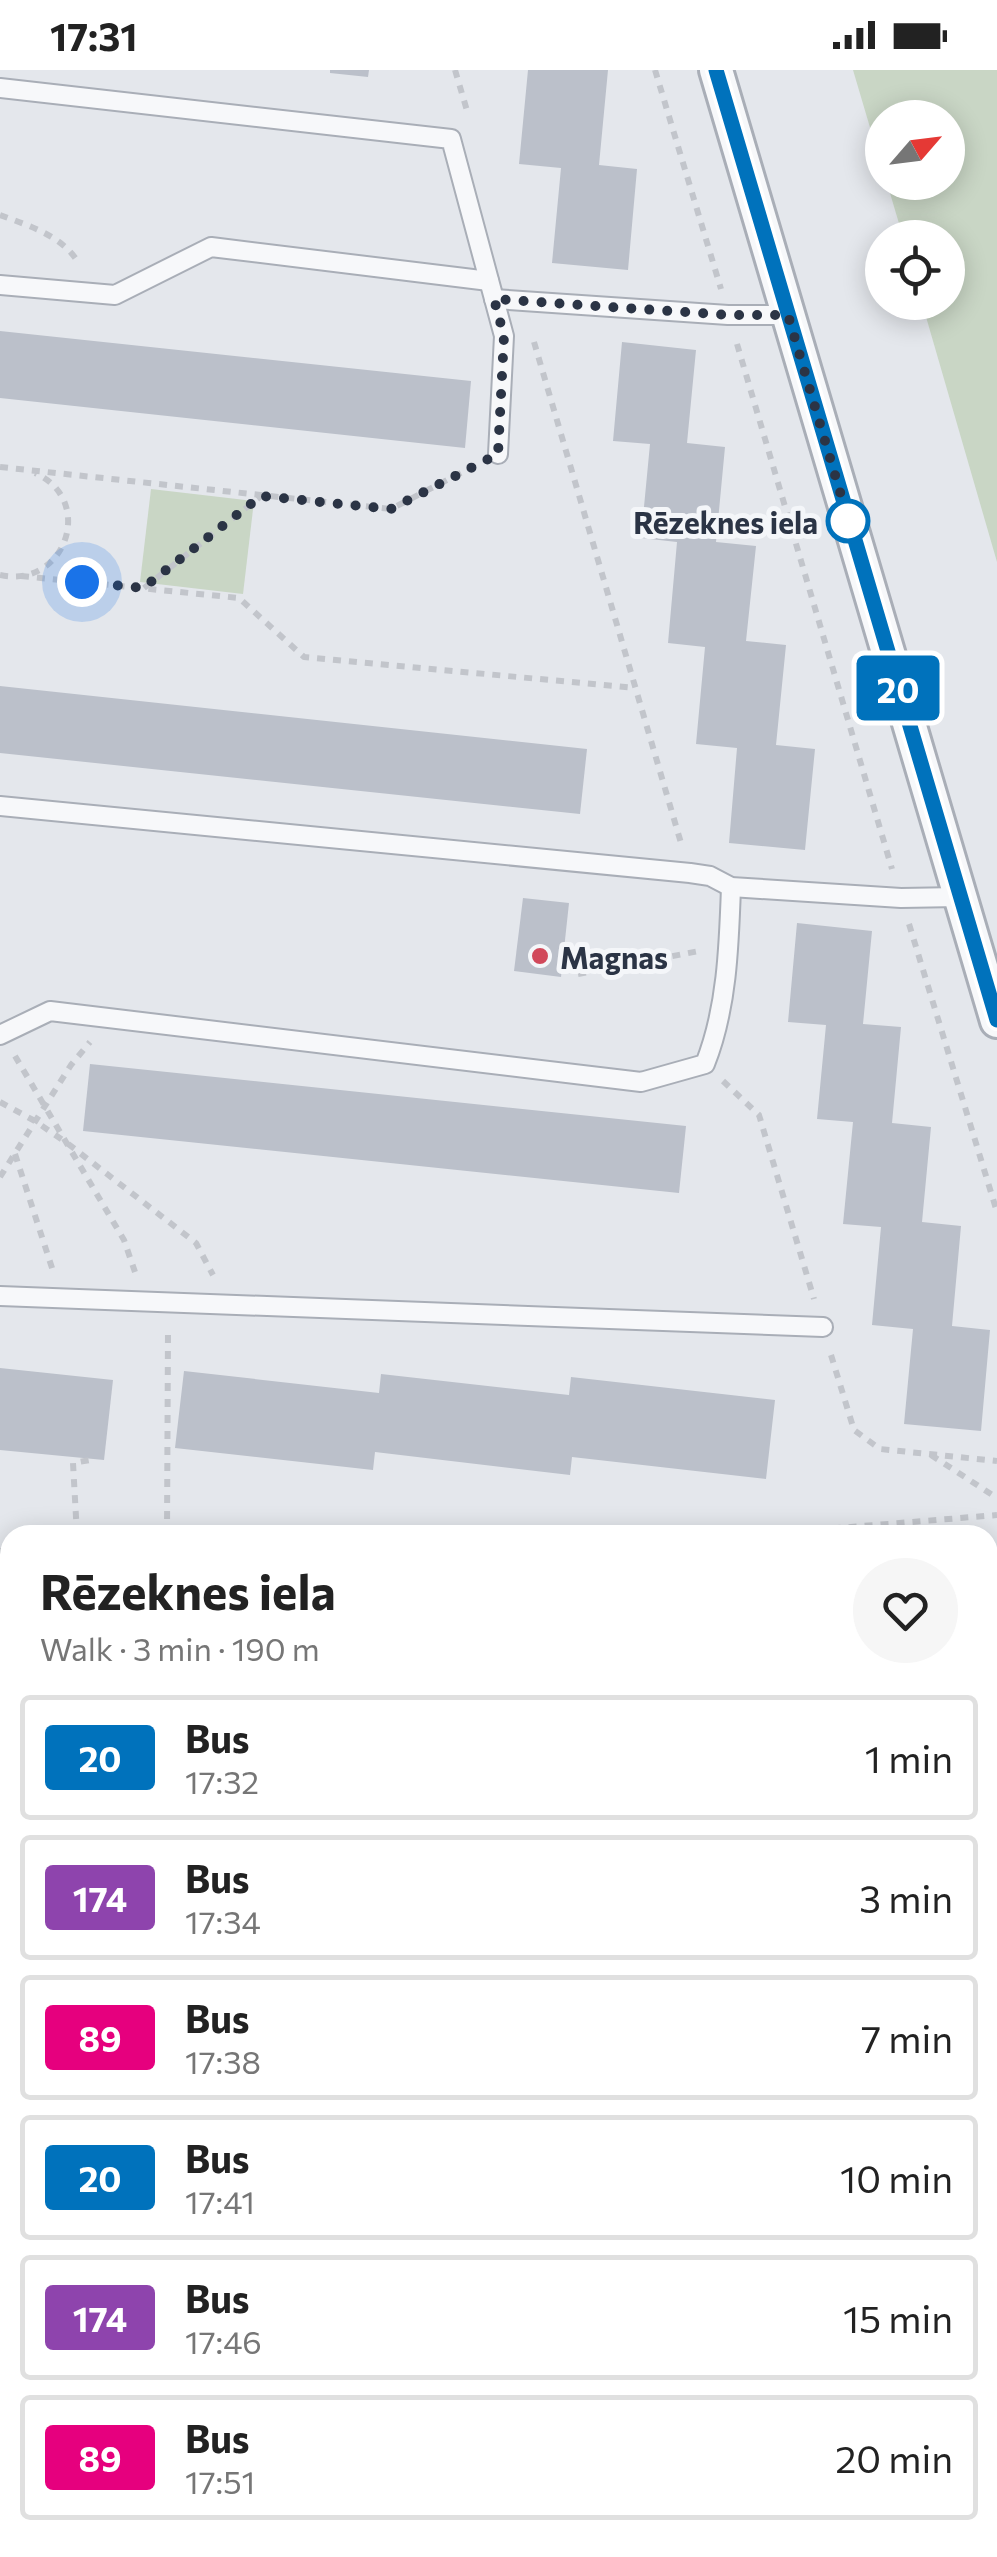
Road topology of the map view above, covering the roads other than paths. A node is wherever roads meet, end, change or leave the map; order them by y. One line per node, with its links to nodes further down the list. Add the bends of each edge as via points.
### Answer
1 (716, 70): 5 (street)
2 (0, 88): 4 (lane, via 451,138)
3 (0, 286): 4 (lane, via 114,295 211,247)
4 (491, 290): 5 (lane, via 522,301); 6 (lane, via 504,336)
5 (788, 315): 9 (street)
6 (498, 454)
7 (0, 806): 8 (lane, via 690,873)
8 (731, 887): 9 (lane); 12 (lane, via 730,945 705,1064 641,1082 50,1011)
9 (959, 898): 10 (street)
10 (991, 976): 11 (street)
11 (997, 1020)
12 (0, 1035)
13 (0, 1296): 14 (lane)
14 (823, 1328)

